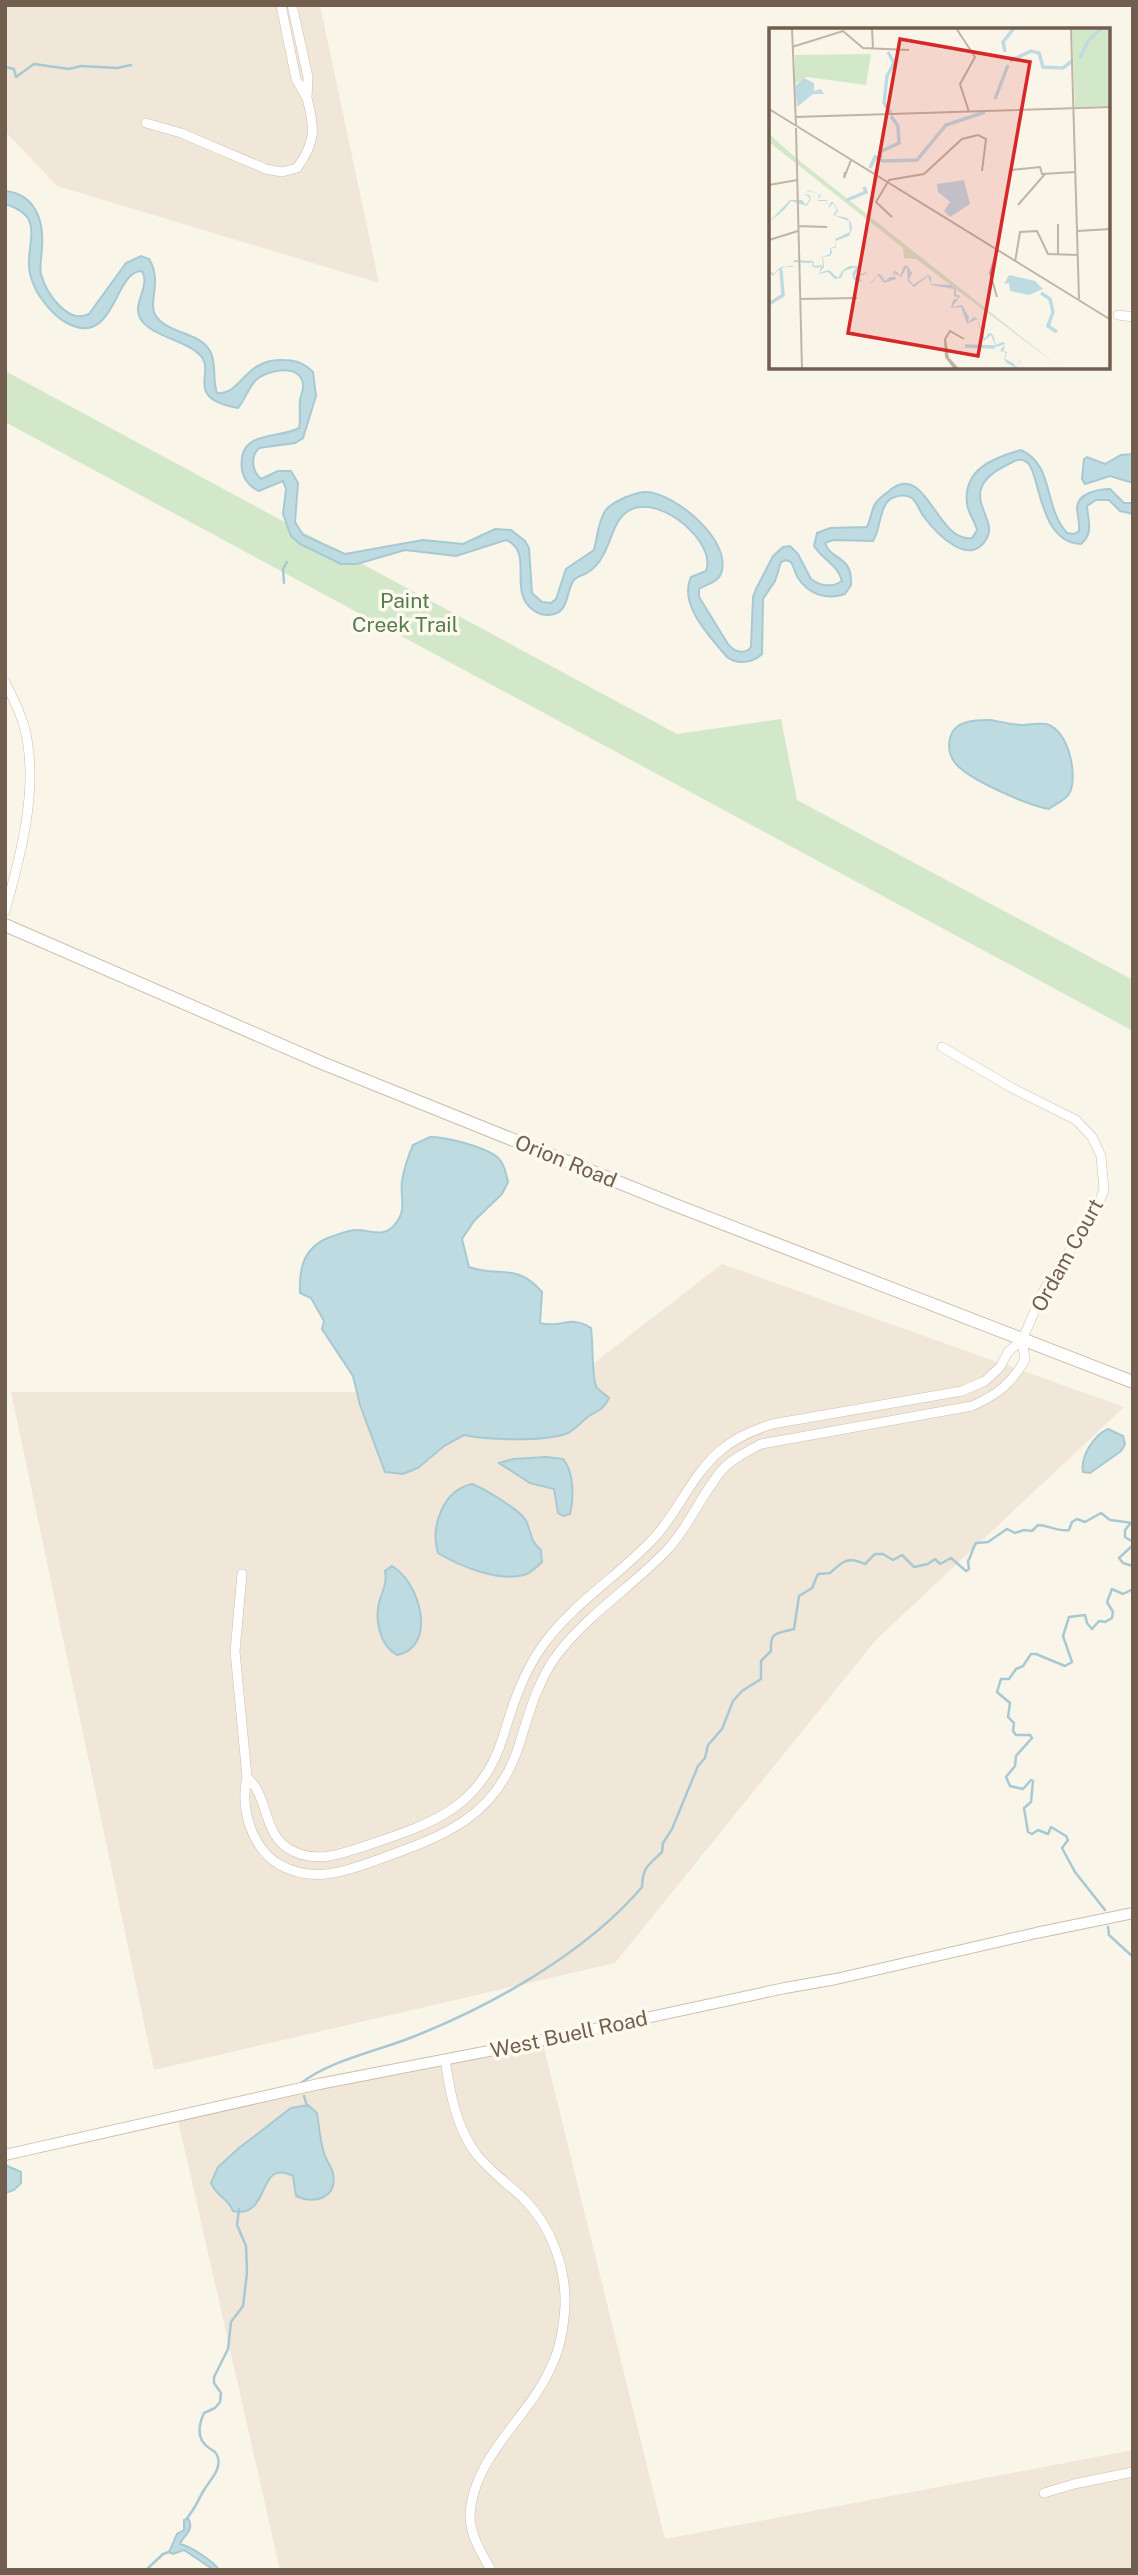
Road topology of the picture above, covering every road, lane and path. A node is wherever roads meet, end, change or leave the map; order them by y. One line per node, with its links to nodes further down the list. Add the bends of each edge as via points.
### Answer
1 (281, 5): 3 (street, via 296,79)
2 (292, 5): 3 (street, via 308,77)
3 (307, 98): 4 (street, via 314,124 312,144 296,168 282,172)
4 (146, 123)
5 (1118, 315): 6 (street)
6 (1133, 317)
7 (5, 682): 8 (street, via 24,726 29,794 21,853)
8 (5, 911)
9 (5, 925): 11 (main road, Orion Road, via 311,1059)
10 (942, 1047): 11 (street, Ordam Court, via 1076,1120 1101,1156 1104,1190 1095,1212 1045,1288)
11 (1022, 1340): 12 (street); 13 (main road, Orion Road); 14 (street, via 1025,1360)
12 (989, 1377): 14 (street); 15 (street, via 962,1391)
13 (1133, 1382)
14 (1003, 1389): 16 (street, via 972,1406)
15 (934, 1396): 16 (street); 17 (street)
16 (936, 1412): 18 (street)
17 (766, 1426): 18 (street); 19 (street, via 721,1449 700,1470 669,1520)
18 (769, 1442): 21 (street, via 722,1470 685,1529)
19 (628, 1563): 21 (street); 22 (street, via 566,1618)
20 (242, 1574): 24 (street, via 234,1651)
21 (639, 1576): 23 (street, via 580,1628)
22 (528, 1667): 23 (street); 25 (street, via 493,1766 483,1781 457,1806)
23 (545, 1673): 26 (street, via 499,1790 449,1832)
24 (247, 1777): 25 (street, via 257,1789 274,1833 289,1849 304,1856 346,1853); 26 (street, via 243,1794 254,1837 263,1851 287,1869 332,1875)
25 (410, 1831): 26 (street)
26 (416, 1846)
27 (1133, 1913): 28 (street, West Buell Road)
28 (445, 2060): 29 (street, West Buell Road); 32 (street, via 464,2132 476,2153 538,2216 565,2282 564,2323 552,2367 474,2491 470,2517 474,2536)
29 (5, 2155)
30 (1133, 2472): 31 (street)
31 (1044, 2493)
32 (491, 2570)

